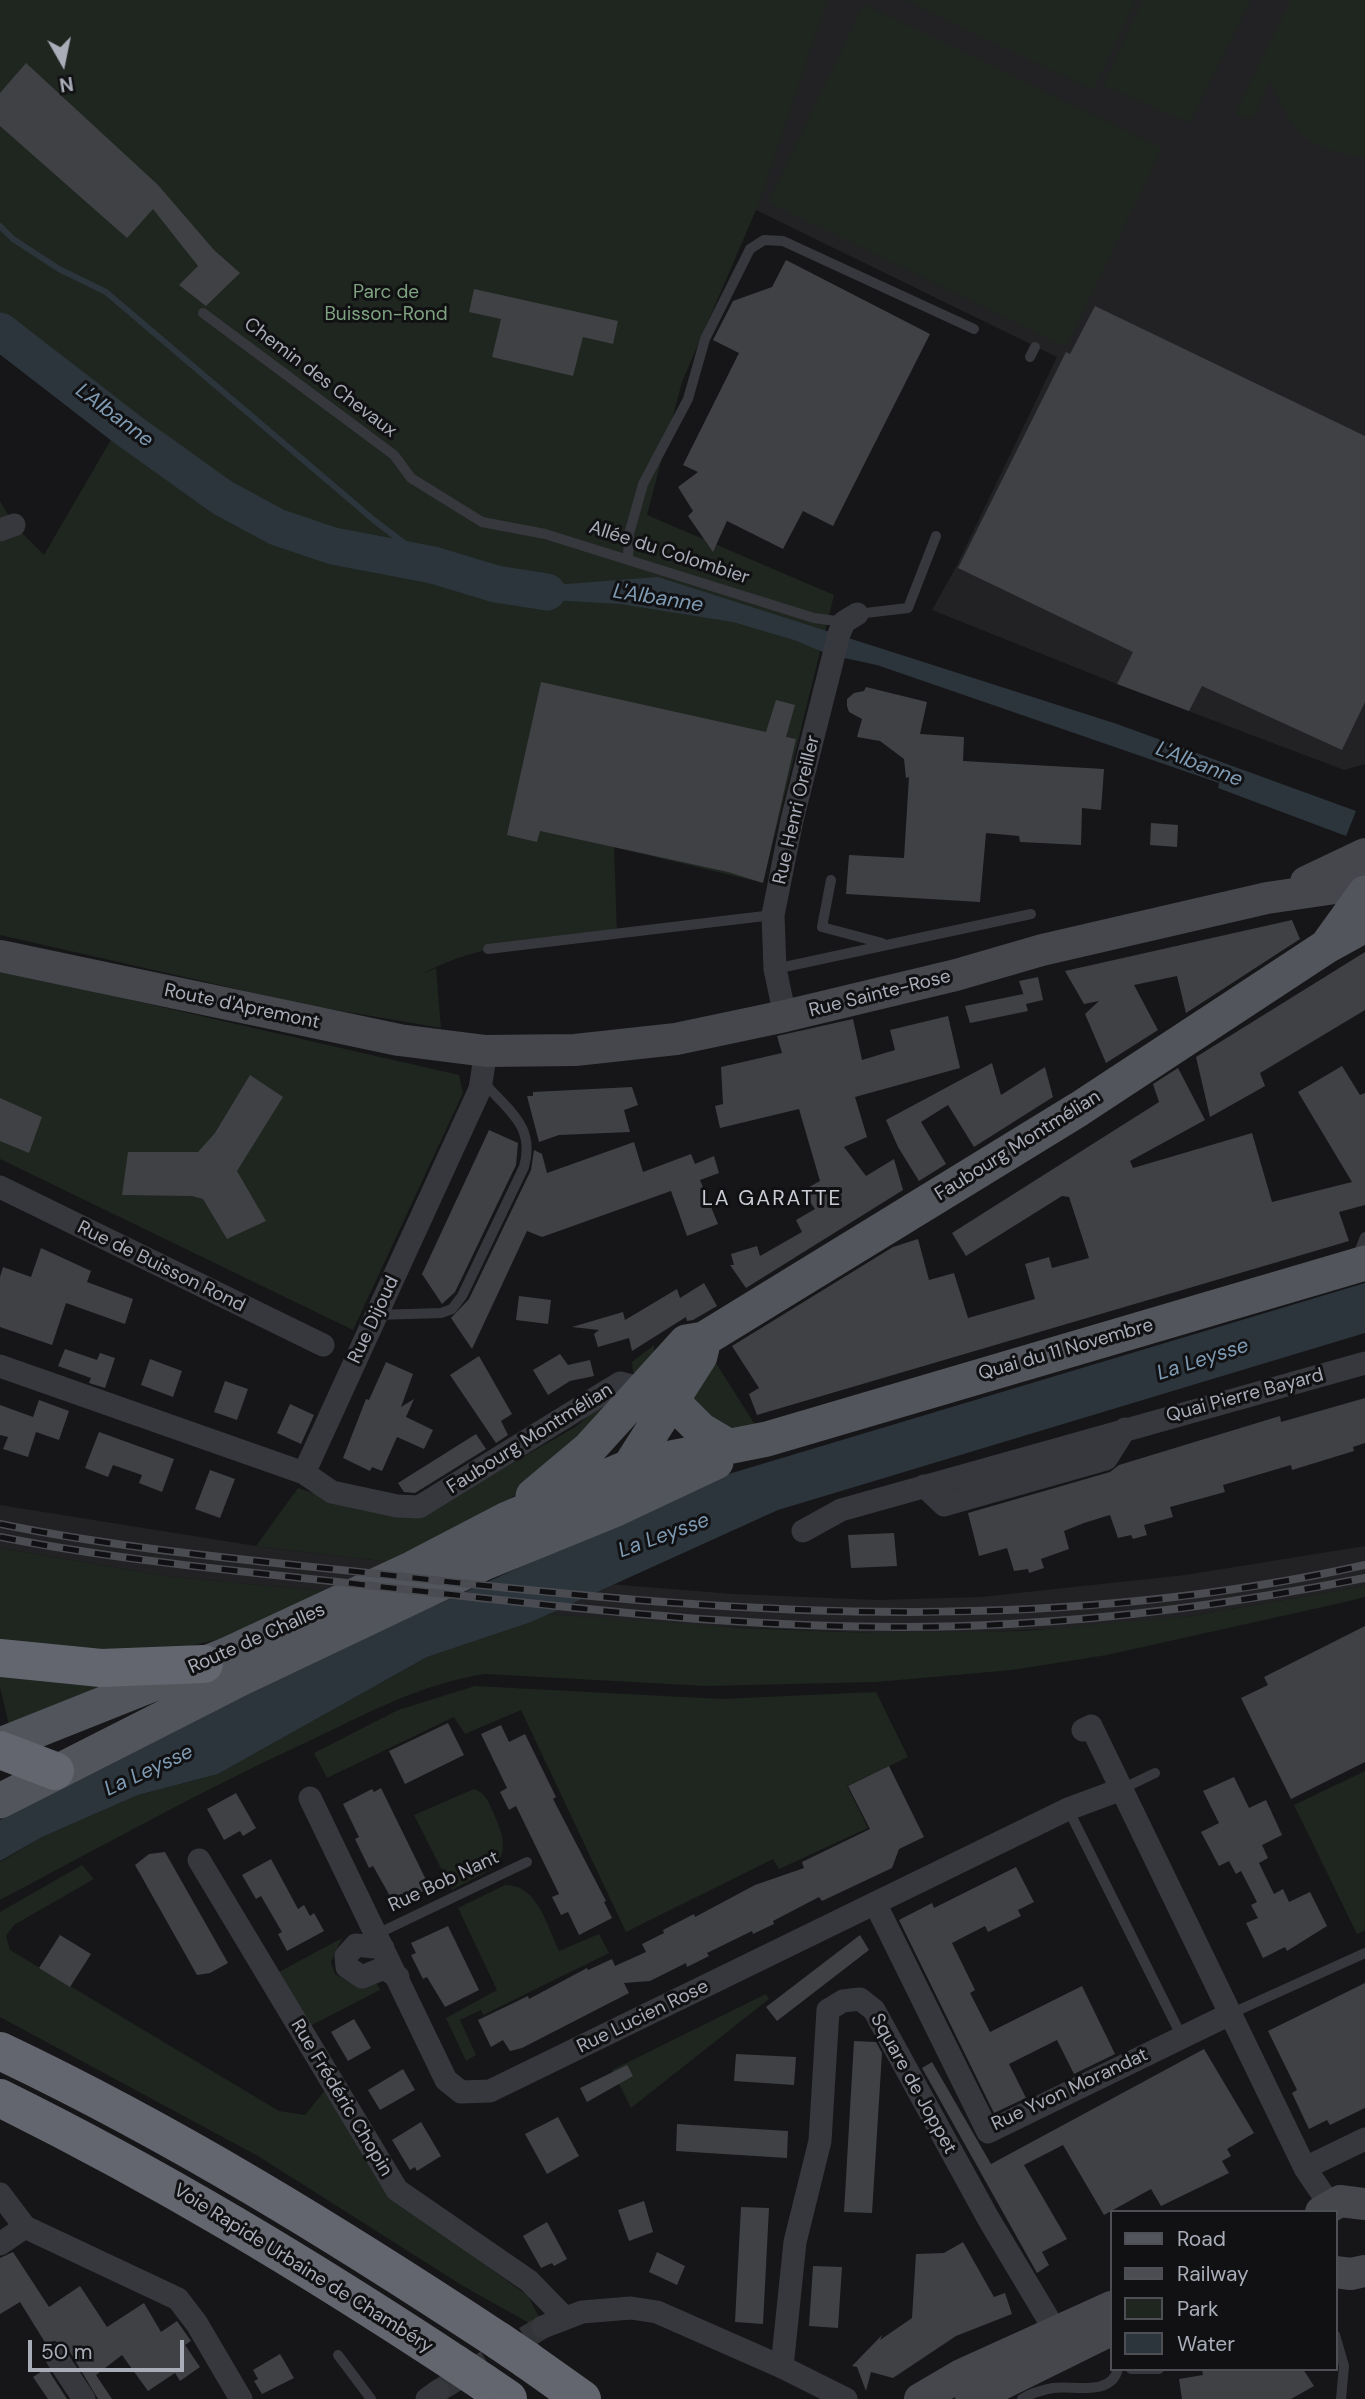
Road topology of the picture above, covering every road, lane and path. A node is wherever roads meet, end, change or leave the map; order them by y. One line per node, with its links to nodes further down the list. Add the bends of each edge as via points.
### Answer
1 (203, 313): 3 (lane, Chemin des Chevaux, via 394,455 411,478)
2 (974, 328): 5 (lane, via 783,242 764,240 750,249 705,339 688,399 643,484 629,534)
3 (482, 522): 5 (lane, Allée du Colombier)
4 (936, 536): 6 (lane, Allée du Colombier, via 908,608)
5 (628, 558): 6 (lane, Allée du Colombier, via 814,618)
6 (846, 623): 13 (street, Rue Henri Oreiller, via 792,820)
7 (1365, 854): 11 (main road, Rue Sainte-Rose)
8 (831, 880): 15 (lane, via 822,927)
9 (1365, 880): 11 (main road, Rue Sainte-Rose, via 1349,887)
10 (1365, 893): 16 (main road, Faubourg Montmélian)
11 (1267, 898): 20 (main road, Rue Sainte-Rose)
12 (1031, 914): 15 (lane)
13 (773, 915): 17 (lane); 19 (street, Rue Henri Oreiller)
14 (1365, 925): 16 (main road, Faubourg Montmélian)
15 (885, 944): 19 (lane)
16 (1327, 946): 28 (main road, Faubourg Montmélian, via 1067,1116 704,1339 686,1342)
17 (488, 949)
18 (0, 957): 21 (main road, Route d'Apremont, via 399,1040)
19 (775, 969): 20 (street, Rue Henri Oreiller)
20 (785, 1016): 21 (main road, Rue Sainte-Rose, via 676,1038 575,1049)
21 (484, 1066): 24 (street, Rue Dijoud, via 480,1089); 24 (lane, via 523,1128 528,1152 519,1178 452,1309)
22 (0, 1187): 25 (street, Rue de Buisson Rond)
23 (1361, 1255): 29 (main road, Quai du 11 Novembre)
24 (376, 1315): 32 (street, Rue Dijoud)
25 (323, 1346)
26 (1365, 1363): 34 (street, Quai Pierre Bayard, via 841,1510)
27 (0, 1366): 32 (street)
28 (657, 1393): 30 (main road); 31 (main road, Faubourg Montmélian); 32 (street, Faubourg Montmélian, via 620,1383 419,1507 332,1492); 33 (main road, Faubourg Montmélian)
29 (767, 1439): 30 (main road, Quai du 11 Novembre); 35 (main road, Quai du 11 Novembre)
30 (728, 1446): 31 (main road, Quai du 11 Novembre)
31 (631, 1466): 33 (main road, Quai du 11 Novembre); 35 (main road, Quai du 11 Novembre, via 593,1503)
32 (304, 1473)
33 (507, 1519): 38 (main road, Route de Challes, via 413,1568)
34 (803, 1531)
35 (536, 1540): 36 (main road, Quai du 11 Novembre)
36 (486, 1562): 41 (main road, Route de Challes)
37 (0, 1658): 38 (highway, via 102,1668)
38 (204, 1664): 40 (main road, Route de Challes)
39 (1083, 1730): 43 (street, via 1091,1726)
40 (0, 1747): 41 (highway)
41 (55, 1772): 45 (main road, Route de Challes)
42 (1155, 1773): 43 (lane)
43 (1122, 1789): 46 (street, Rue Lucien Rose); 53 (street)
44 (310, 1798): 50 (street, Rue Lucien Rose)
45 (0, 1801)
46 (1068, 1809): 49 (street, Rue Lucien Rose); 54 (lane)
47 (199, 1860): 67 (street, Rue Frédéric Chopin, via 397,2190 529,2281)
48 (527, 1862): 50 (lane, Rue Bob Nant)
49 (875, 1903): 52 (street, Rue Lucien Rose, via 490,2091 461,2092 446,2080); 54 (street, Rue Yvon Morandat, via 988,2132)
50 (380, 1941): 52 (street, Rue Lucien Rose); 52 (street, via 356,1945 346,1956 347,1967 362,1977 384,1968)
51 (1365, 1953): 53 (lane)
52 (398, 1977)
53 (1230, 2014): 54 (street, Rue Yvon Morandat); 58 (street)
54 (1182, 2037)
55 (0, 2051): 67 (highway, via 122,2111 367,2254)
56 (0, 2098): 73 (highway, Voie Rapide Urbaine de Chambéry, via 192,2198 289,2255)
57 (1365, 2139): 58 (street)
58 (1305, 2168): 60 (street)
59 (0, 2193): 61 (street)
60 (1348, 2204)
61 (25, 2227): 62 (street); 75 (street, via 178,2299)
62 (0, 2244)
63 (1365, 2270): 64 (main road)
64 (1337, 2272)
65 (1110, 2327): 66 (main road); 80 (main road)
66 (1056, 2332): 71 (street, Square de Joppet, via 874,2010 860,1999 844,2001 828,2010 820,2141 795,2242); 79 (main road)
67 (533, 2336): 71 (street, via 605,2309 657,2312); 77 (highway)
68 (1337, 2342): 82 (lane, via 1344,2366)
69 (55, 2355): 74 (street)
70 (338, 2355): 76 (lane)
71 (782, 2367): 78 (street)
72 (1118, 2371): 81 (lane, via 1107,2385 1056,2387)
73 (463, 2387)
74 (84, 2399)
75 (241, 2399)
76 (371, 2399)
77 (582, 2399)
78 (846, 2399)
79 (920, 2399)
80 (971, 2399)
81 (1021, 2399)
82 (1340, 2399)

